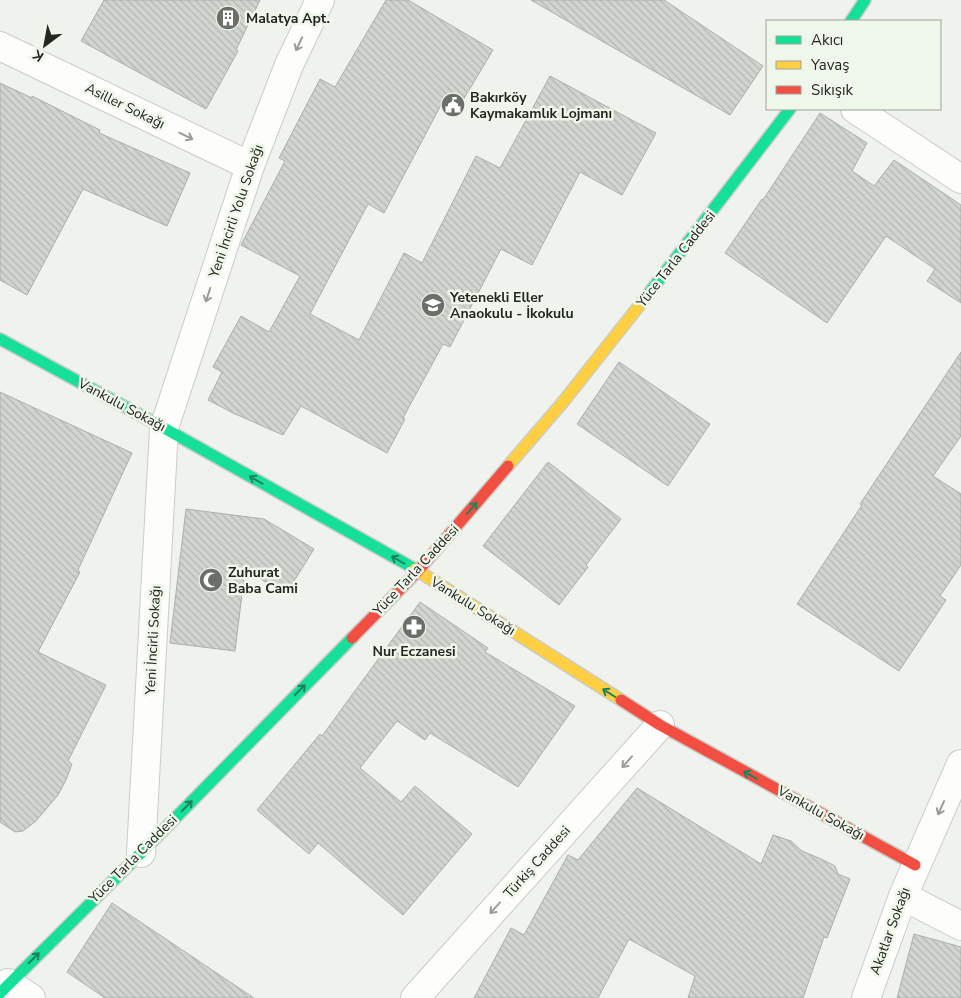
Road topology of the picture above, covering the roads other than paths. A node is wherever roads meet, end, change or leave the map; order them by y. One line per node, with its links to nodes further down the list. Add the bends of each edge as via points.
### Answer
1 (320, 0): 7 (street, Yeni İncirli Yolu Sokağı, one-way to 7, via 289,65)
2 (865, 0): 3 (main road)
3 (852, 20)
4 (0, 46): 7 (street, Asiller Sokağı, one-way to 7)
5 (789, 110): 11 (main road, Yüce Tarla Caddesi, one-way to 5, via 569,394 672,266)
6 (857, 110): 8 (street)
7 (250, 166): 10 (street, Yeni İncirli Yolu Sokağı, one-way to 10)
8 (961, 179)
9 (0, 339): 10 (main road, Vankulu Sokağı)
10 (164, 428): 11 (main road, Vankulu Sokağı, one-way to 10); 14 (street, Yeni İncirli Sokağı)
11 (418, 571): 12 (main road, Vankulu Sokağı, one-way to 11); 14 (main road, Yüce Tarla Caddesi, one-way to 11)
12 (660, 725): 15 (main road, Vankulu Sokağı, one-way to 12); 20 (street, Türkiş Caddesi, one-way to 20)
13 (961, 764): 15 (street, Akatlar Sokağı, one-way to 15)
14 (141, 853): 18 (main road, Yüce Tarla Caddesi, one-way to 14)
15 (916, 865): 16 (street, Akatlar Sokağı)
16 (903, 896): 17 (street); 21 (street, Akatlar Sokağı)
17 (961, 926)
18 (4, 988): 19 (street)
19 (31, 998)
20 (415, 998)
21 (866, 998)

